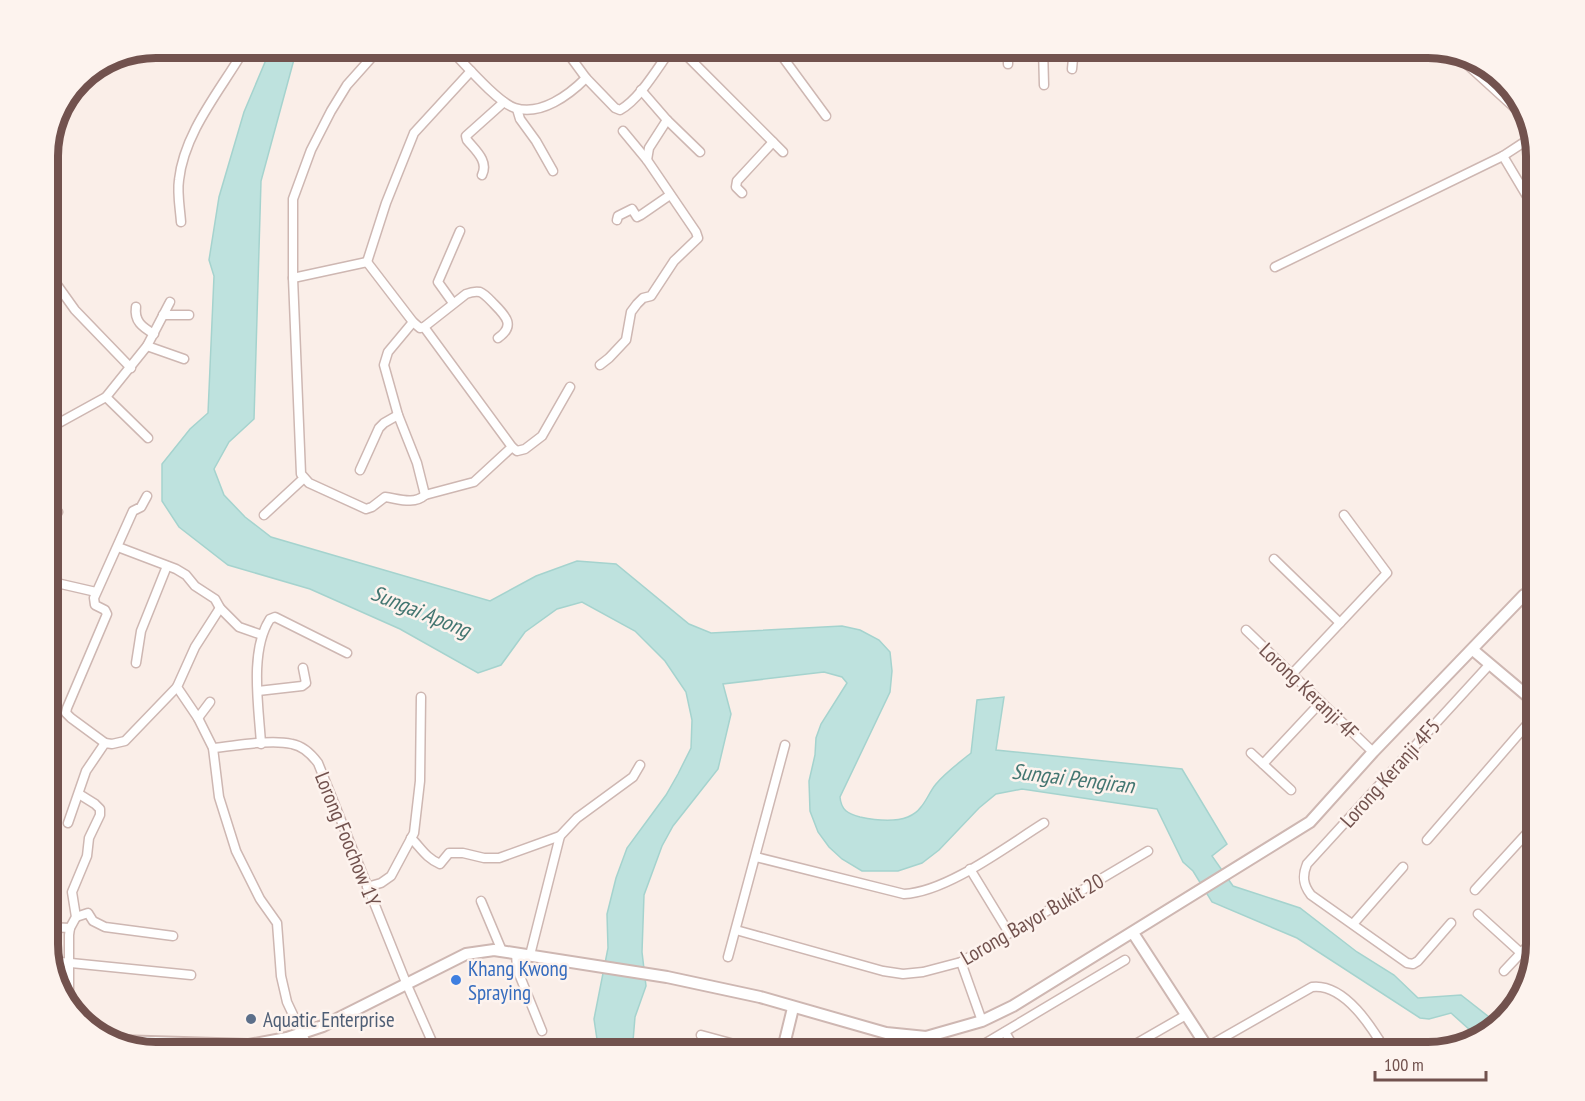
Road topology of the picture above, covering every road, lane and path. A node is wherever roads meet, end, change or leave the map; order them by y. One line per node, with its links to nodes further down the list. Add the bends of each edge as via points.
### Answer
1 (239, 58): 36 (street, via 187,149 179,180)
2 (371, 58): 40 (street, via 331,111 296,189)
3 (459, 58): 13 (street)
4 (572, 58): 14 (street)
5 (665, 58): 17 (street)
6 (689, 58): 25 (street)
7 (783, 58): 21 (street)
8 (1008, 58): 11 (street)
9 (1043, 58): 16 (street)
10 (1073, 58): 12 (street)
11 (1008, 64)
12 (1072, 69)
13 (471, 70): 19 (street); 38 (street, via 414,133)
14 (586, 78): 17 (street, via 620,110); 20 (street, via 555,102)
15 (1487, 78): 18 (street)
16 (1044, 85)
17 (641, 90): 22 (street)
18 (1506, 97)
19 (504, 102): 20 (street); 31 (street, via 466,136 484,163)
20 (517, 109): 30 (street)
21 (826, 116)
22 (667, 120): 26 (street); 29 (street, via 649,148)
23 (622, 131): 29 (street)
24 (1525, 141): 28 (street)
25 (773, 142): 27 (street); 32 (street, via 737,181 736,188)
26 (699, 152)
27 (783, 152)
28 (1503, 156): 34 (street); 39 (street)
29 (647, 160): 33 (street)
30 (554, 171)
31 (482, 175)
32 (742, 193)
33 (670, 195): 35 (street, via 637,217 632,209); 53 (street, via 698,238 669,267 651,296 637,304 631,312 626,340)
34 (1526, 195)
35 (617, 220)
36 (181, 222)
37 (460, 231): 43 (street, via 438,282)
38 (367, 262): 40 (street); 47 (street)
39 (1275, 267)
40 (293, 278): 62 (street)
41 (59, 288): 54 (street, via 75,310)
42 (170, 302): 45 (street)
43 (453, 303): 48 (street); 50 (street, via 474,291 482,293 507,318 506,333)
44 (136, 307): 49 (street, via 137,321)
45 (163, 315): 46 (street); 49 (street)
46 (189, 315)
47 (413, 322): 48 (street); 57 (street, via 385,358)
48 (424, 327): 60 (street)
49 (154, 334): 51 (street)
50 (498, 338)
51 (147, 346): 52 (street); 54 (street)
52 (184, 359)
53 (600, 365)
54 (131, 368): 56 (street)
55 (570, 387): 60 (street, via 542,436 525,449)
56 (106, 397): 58 (street); 59 (street)
57 (398, 415): 61 (street, via 379,428); 63 (street)
58 (59, 423)
59 (148, 438)
60 (512, 447): 63 (street, via 474,482)
61 (360, 470)
62 (304, 478): 63 (street, via 366,509 385,497 411,501); 65 (street)
63 (425, 495)
64 (147, 496): 67 (street, via 141,507 133,511)
65 (264, 515)
66 (1344, 515): 74 (street, via 1387,573)
67 (118, 547): 69 (street); 71 (street)
68 (1274, 559): 74 (street)
69 (167, 566): 73 (street, via 186,575); 79 (street, via 141,631)
70 (59, 584): 71 (street)
71 (96, 592): 91 (street, via 94,603 107,614 66,713)
72 (1524, 595): 77 (street)
73 (220, 608): 76 (street, via 239,627); 83 (street, via 195,646)
74 (1340, 623): 82 (street)
75 (1246, 630): 82 (street, Lorong Keranji 4F)
76 (261, 634): 78 (street, via 275,617); 84 (street)
77 (1473, 650): 80 (street); 95 (street)
78 (347, 653)
79 (136, 663)
80 (1489, 665): 85 (street); 117 (street, Lorong Keranji 4F5, via 1307,864 1305,887)
81 (303, 668): 84 (street, via 306,683 302,686)
82 (1292, 674): 88 (street, Lorong Keranji 4F)
83 (177, 687): 89 (street); 91 (street, via 125,741)
84 (258, 691): 92 (street)
85 (1526, 695)
86 (421, 696): 105 (street, via 419,808)
87 (210, 702): 89 (street)
88 (1321, 702): 95 (street, Lorong Keranji 4F); 97 (street)
89 (198, 718): 94 (street)
90 (1526, 726): 106 (street)
91 (105, 743): 100 (street, via 86,771)
92 (261, 744): 94 (street, Lorong Foochow 1Y); 111 (street, Lorong Foochow 1Y, via 294,744 318,763)
93 (785, 746): 108 (street)
94 (213, 748): 145 (street, via 222,810 240,860 277,923 287,1002)
95 (1373, 752): 122 (street, via 1310,822)
96 (1251, 753): 97 (street)
97 (1263, 764): 99 (street)
98 (640, 765): 104 (street, via 633,777)
99 (1291, 790)
100 (79, 794): 101 (street); 115 (street, via 95,804 100,815 72,892)
101 (68, 823)
102 (1044, 823): 110 (street)
103 (1526, 834): 112 (street)
104 (560, 836): 105 (street, via 499,858 449,853 440,864 426,856); 128 (street)
105 (411, 838): 111 (street, via 391,876)
106 (1427, 840)
107 (1148, 851): 121 (street, Lorong Bayor Bukit 20)
108 (756, 857): 110 (street, via 904,894 930,889); 120 (street)
109 (1403, 867): 117 (street)
110 (970, 869): 121 (street)
111 (367, 887): 136 (street, Lorong Foochow 1Y)
112 (1475, 890)
113 (481, 902): 125 (street)
114 (1478, 914): 127 (street)
115 (76, 917): 119 (street); 123 (street, via 88,913 105,927)
116 (1451, 923): 117 (street, via 1413,964)
117 (1353, 924)
118 (59, 928): 119 (street)
119 (70, 928): 132 (street)
120 (736, 930): 129 (street); 133 (street, Lorong Bayor Bukit 20, via 903,974)
121 (1009, 933): 133 (street, Lorong Bayor Bukit 20)
122 (1133, 933): 141 (street); 142 (street)
123 (173, 936)
124 (1526, 948): 127 (street)
125 (502, 951): 126 (street); 136 (street, via 466,954)
126 (516, 953): 128 (street); 143 (street, via 517,969)
127 (1521, 953): 134 (street)
128 (530, 955): 138 (street, via 667,977)
129 (728, 957)
130 (1125, 960): 144 (street)
131 (60, 961): 132 (street)
132 (69, 962): 135 (street); 137 (street)
133 (961, 962): 142 (street)
134 (1504, 971)
135 (190, 975)
136 (407, 985): 145 (street); 151 (street, Lorong Foochow 1Y)
137 (69, 987)
138 (763, 998): 139 (street); 140 (street, via 777,995 818,1008); 147 (street, via 782,1011 787,1021)
139 (793, 1008): 140 (street); 147 (street)
140 (821, 1015): 142 (street, via 886,1033 926,1037); 147 (street, via 800,1020)
141 (1186, 1015): 156 (street); 157 (street)
142 (981, 1021)
143 (542, 1030)
144 (1005, 1032): 154 (street); 155 (street)
145 (302, 1033): 149 (street); 150 (street)
146 (700, 1035): 152 (street)
147 (786, 1035): 153 (street)
148 (1379, 1040): 158 (street, via 1360,1011 1334,993 1312,987); 159 (street)
149 (262, 1042)
150 (306, 1042)
151 (432, 1042)
152 (726, 1042)
153 (784, 1042)
154 (988, 1042)
155 (1011, 1042)
156 (1139, 1042)
157 (1204, 1042)
158 (1221, 1042)
159 (1376, 1042)

